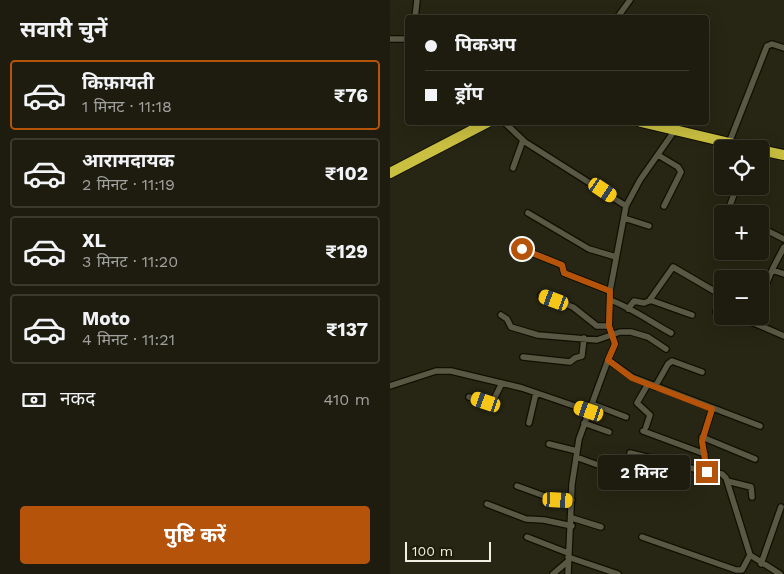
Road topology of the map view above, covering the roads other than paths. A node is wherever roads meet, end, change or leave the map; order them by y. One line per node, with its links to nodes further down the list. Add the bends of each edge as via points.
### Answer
1 (417, 0): 3 (street)
2 (630, 0): 4 (street)
3 (415, 15)
4 (619, 15)
5 (390, 39): 6 (street)
6 (405, 39)
7 (784, 48): 14 (street, via 772,44 767,46)
8 (482, 125): 19 (highway)
9 (507, 125): 12 (street)
10 (654, 125): 11 (highway)
11 (675, 130): 13 (highway); 16 (street)
12 (523, 140): 18 (street); 20 (street)
13 (717, 140)
14 (731, 140)
15 (769, 152): 17 (highway)
16 (658, 154): 20 (street); 21 (street, via 681,172)
17 (784, 155)
18 (513, 168)
19 (390, 173)
20 (626, 206): 23 (street)
21 (664, 206)
22 (528, 213): 29 (street, via 589,250)
23 (624, 218): 24 (street); 29 (street)
24 (649, 226)
25 (769, 232): 26 (street)
26 (784, 239)
27 (784, 247): 30 (street)
28 (522, 249): 33 (street, via 562,265 564,273)
29 (616, 257): 33 (street)
30 (772, 270): 31 (street); 32 (street)
31 (784, 274)
32 (769, 277)
33 (610, 291): 36 (street)
34 (714, 291): 37 (street, via 673,267)
35 (541, 295): 42 (street, via 573,308 596,326)
36 (610, 300): 38 (street); 42 (street)
37 (650, 300): 38 (street, via 644,303 634,301); 40 (street)
38 (628, 309): 43 (street)
39 (501, 315): 46 (street, via 511,327 530,334)
40 (692, 315)
41 (763, 325): 45 (street)
42 (609, 326): 44 (street)
43 (670, 332)
44 (613, 336): 46 (street, via 602,340); 47 (street, via 625,331 636,333); 49 (street, via 615,347)
45 (784, 336)
46 (584, 338): 48 (street, via 582,356 570,362)
47 (666, 349)
48 (524, 356)
49 (608, 360): 52 (street, via 632,378); 57 (street)
50 (702, 372): 54 (street, via 672,361)
51 (502, 383): 53 (street, via 443,370); 55 (street); 56 (street, via 492,403)
52 (648, 384): 54 (street); 69 (street, via 637,403 650,414 645,429)
53 (390, 386)
54 (655, 387): 58 (street)
55 (536, 393): 59 (street); 61 (street)
56 (469, 396)
57 (592, 404): 59 (street); 60 (street)
58 (712, 409): 63 (street); 65 (street)
59 (589, 411): 62 (street)
60 (626, 417)
61 (529, 423)
62 (584, 423): 64 (street); 68 (street)
63 (760, 426)
64 (609, 432)
65 (702, 437): 69 (street); 70 (street)
66 (550, 444): 68 (street)
67 (630, 453): 71 (street)
68 (577, 454): 72 (street); 78 (street)
69 (705, 454): 73 (street)
70 (755, 459)
71 (668, 462): 73 (street); 75 (street, via 664,478)
72 (598, 465)
73 (707, 472): 74 (street, via 722,474)
74 (727, 480): 77 (street, via 751,487); 86 (street)
75 (686, 485)
76 (517, 486): 78 (street, via 550,498)
77 (752, 497)
78 (572, 500): 81 (street)
79 (487, 504): 82 (street, via 526,519)
80 (782, 507): 88 (street)
81 (572, 518): 82 (street); 83 (street)
82 (572, 526): 87 (street)
83 (601, 527)
84 (526, 537): 87 (street)
85 (642, 537): 86 (street, via 736,570 742,570)
86 (750, 556): 88 (street)
87 (568, 557): 89 (street); 90 (street); 91 (street)
88 (761, 564): 92 (street)
89 (553, 574)
90 (568, 574)
91 (618, 574)
92 (780, 574)

